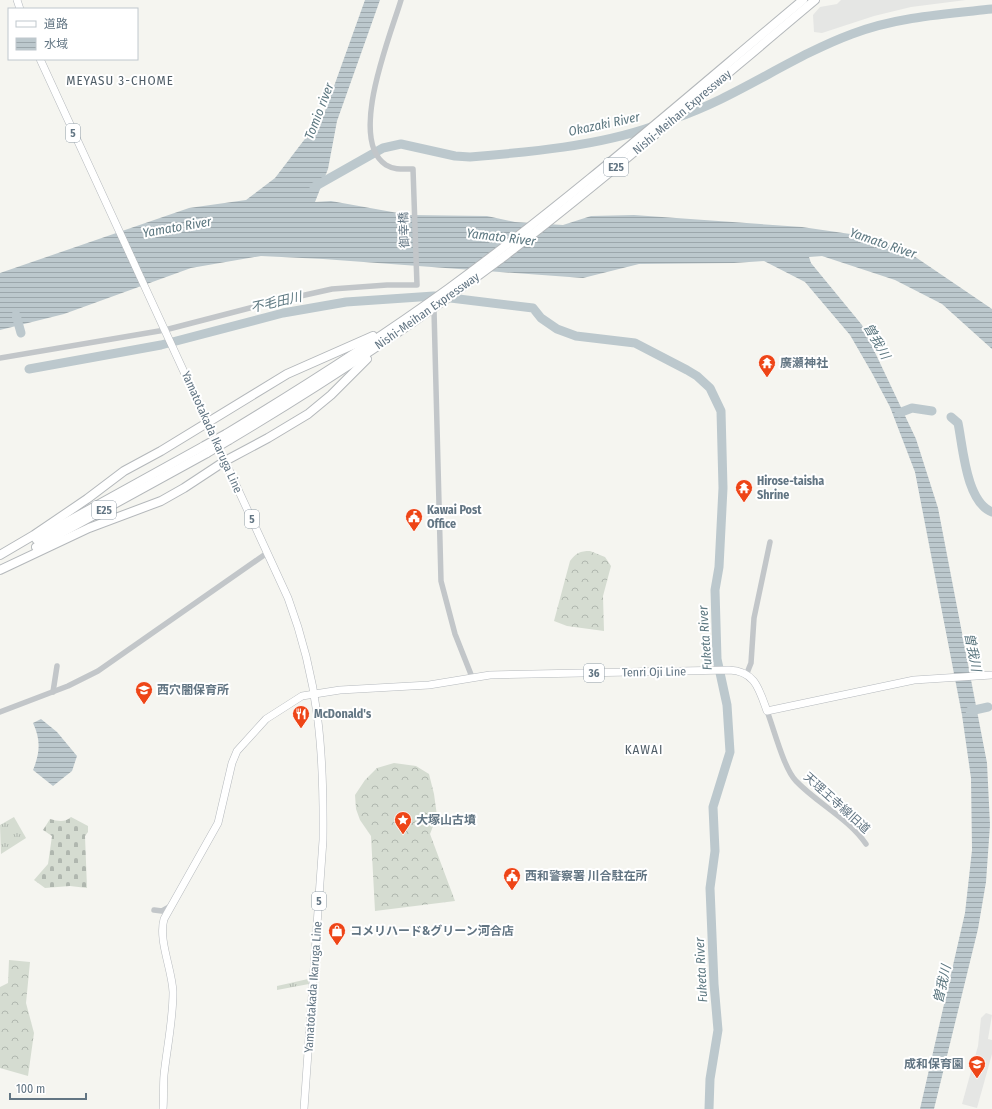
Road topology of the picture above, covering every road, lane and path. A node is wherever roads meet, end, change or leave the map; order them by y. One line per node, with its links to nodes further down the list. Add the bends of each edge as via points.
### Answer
1 (402, 0): 7 (street, 御幸橋, via 376,83 370,128 372,147 380,160 393,168 413,169 417,285 354,286 315,292)
2 (803, 0): 6 (highway, Nishi-Meihan Expressway / E25, via 592,178)
3 (815, 0): 6 (highway, Nishi-Meihan Expressway / E25, via 585,192 496,262)
4 (40, 60): 7 (main road, Yamatotakada Ikaruga Line / 5, via 106,207)
5 (434, 310): 21 (street, via 442,581 454,634)
6 (407, 322): 8 (highway, Nishi-Meihan Expressway / E25)
7 (165, 330): 9 (street); 10 (main road, Yamatotakada Ikaruga Line / 5)
8 (395, 330): 10 (highway, via 287,374); 11 (highway, Nishi-Meihan Expressway / E25, bridge); 12 (highway, via 384,347 364,360 331,395 308,414)
9 (0, 358)
10 (207, 423): 12 (main road, Yamatotakada Ikaruga Line / 5); 15 (highway, via 124,471 87,500)
11 (206, 450): 15 (highway, Nishi-Meihan Expressway / E25); 16 (highway, Nishi-Meihan Expressway / E25)
12 (224, 461): 14 (main road, Yamatotakada Ikaruga Line / 5); 17 (highway, via 160,501 82,531)
13 (770, 542): 19 (street, via 754,618 751,663)
14 (267, 553): 22 (street, via 106,666); 23 (main road, Yamatotakada Ikaruga Line / 5, via 288,598 299,630)
15 (0, 556)
16 (0, 566)
17 (0, 570)
18 (57, 666): 22 (street)
19 (747, 673): 21 (main road, Tenri Oji Line / 36, via 719,670); 24 (main road, via 756,684)
20 (991, 675): 24 (main road, via 937,677 894,683)
21 (472, 677): 23 (main road, Tenri Oji Line / 36, via 428,685)
22 (53, 692): 25 (street)
23 (315, 693): 27 (main road, Tenri Oji Line, via 302,696 274,713 260,724 237,751 232,762 218,823); 30 (main road, Yamatotakada Ikaruga Line / 5, via 321,747 323,833)
24 (767, 711): 26 (street, 天理王寺線旧道, via 792,775 801,786 851,827)
25 (0, 712)
26 (866, 844)
27 (171, 906): 28 (street, via 162,911); 29 (main road, Tenri Oji Line, via 162,930 173,992)
28 (154, 910)
29 (163, 1109)
30 (304, 1109)

